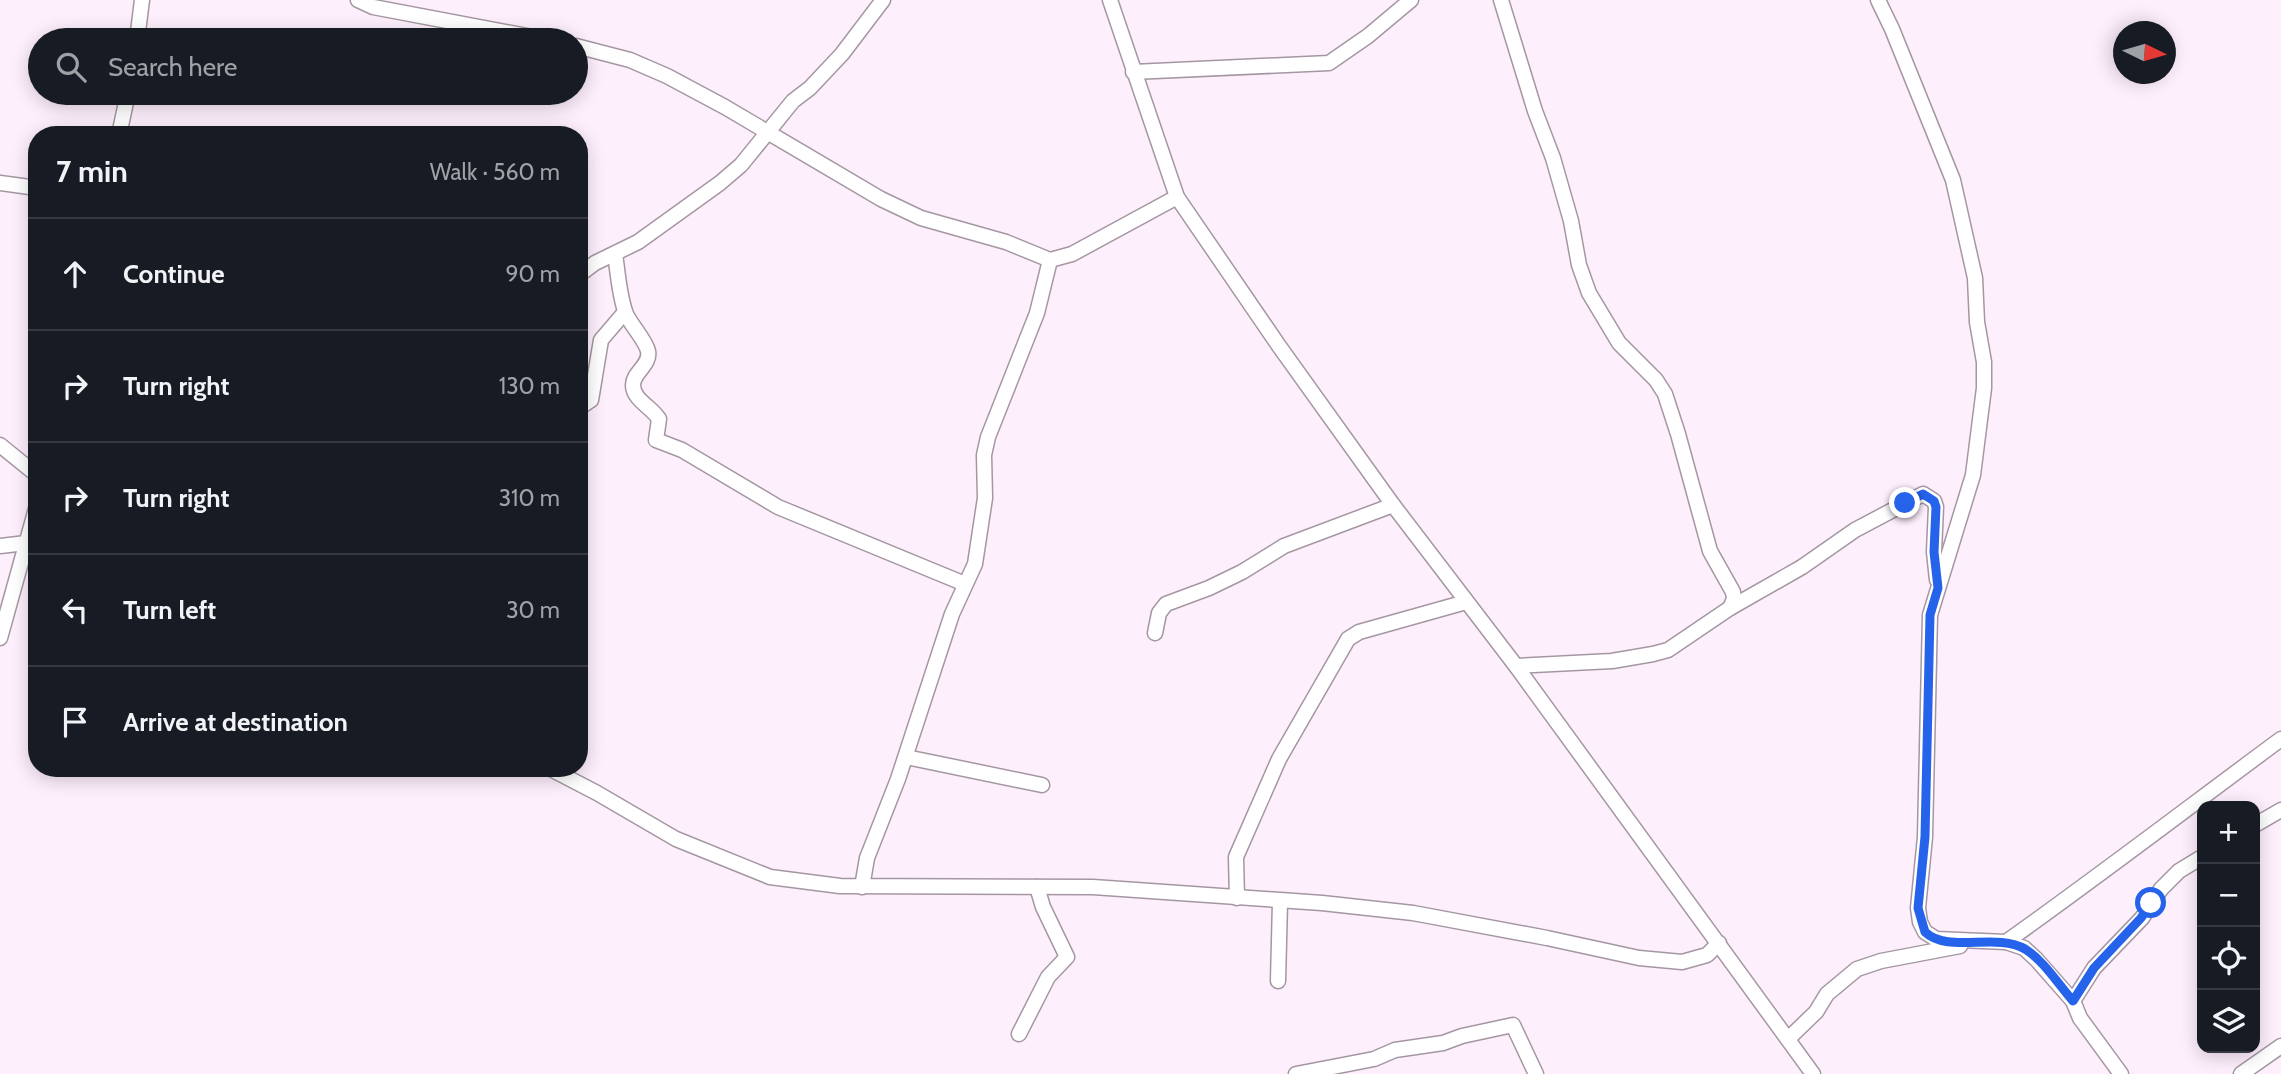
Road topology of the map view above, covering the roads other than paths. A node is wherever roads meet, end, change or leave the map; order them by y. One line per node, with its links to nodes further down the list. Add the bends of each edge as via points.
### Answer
1 (142, 0): 8 (street)
2 (358, 0): 9 (street, via 373,7)
3 (883, 0): 14 (street, via 842,54 793,101)
4 (1110, 0): 11 (street)
5 (1411, 0): 11 (street, via 1329,63)
6 (1501, 0): 33 (street, via 1553,158 1589,293 1619,343 1665,394 1710,551 1733,592)
7 (1878, 0): 30 (street, via 1952,180 1975,278 1984,362 1973,475)
8 (138, 28)
9 (484, 28)
10 (588, 49): 14 (street, via 667,76)
11 (1133, 72): 17 (street)
12 (125, 105): 13 (street)
13 (121, 126)
14 (769, 132): 18 (street, via 720,183); 19 (street, via 921,218)
15 (0, 183): 16 (street)
16 (28, 187)
17 (1177, 197): 19 (street, via 1072,254); 25 (street)
18 (615, 254): 20 (street); 21 (street)
19 (1050, 260): 29 (street, via 1037,313 988,437 975,564)
20 (588, 268)
21 (625, 312): 22 (street, via 601,340); 29 (street, via 648,348 648,360 633,387 659,419 656,440 682,450 778,507)
22 (588, 402)
23 (0, 445): 24 (street)
24 (28, 468)
25 (1393, 505): 32 (street); 34 (street, via 1284,546 1242,572 1166,604)
26 (28, 538): 28 (street)
27 (28, 545): 31 (street)
28 (0, 546)
29 (965, 584): 38 (street)
30 (1938, 588): 33 (street, via 1936,507 1923,494 1855,530); 50 (street, via 1930,615 1925,837 1918,908)
31 (4, 596): 35 (street)
32 (1466, 602): 36 (street); 46 (street, via 1348,639 1279,759 1236,857)
33 (1730, 608): 36 (street, via 1668,650 1612,661)
34 (1155, 632)
35 (0, 638)
36 (1516, 666): 49 (street)
37 (2281, 739): 48 (street)
38 (906, 757): 40 (street); 44 (street, via 867,858)
39 (566, 777): 44 (street, via 676,839 770,877)
40 (1042, 785)
41 (2281, 810): 42 (street)
42 (2260, 822)
43 (2197, 860): 52 (street, via 2161,889 2141,918 2094,968)
44 (862, 887): 45 (street)
45 (1037, 887): 46 (street); 53 (street, via 1067,957 1048,977)
46 (1237, 898): 47 (street)
47 (1280, 902): 49 (street, via 1413,913 1639,958 1682,962 1707,955); 51 (street)
48 (2006, 942): 50 (street); 52 (street, via 2024,948)
49 (1719, 943): 54 (street)
50 (1931, 945): 54 (street, via 1857,970 1827,994 1816,1013)
51 (1278, 981)
52 (2073, 1001): 59 (street)
53 (1019, 1034)
54 (1788, 1039): 58 (street)
55 (2281, 1046): 60 (street)
56 (1296, 1074): 57 (street, via 1513,1024)
57 (1536, 1074)
58 (1813, 1074)
59 (2121, 1074)
60 (2241, 1074)

